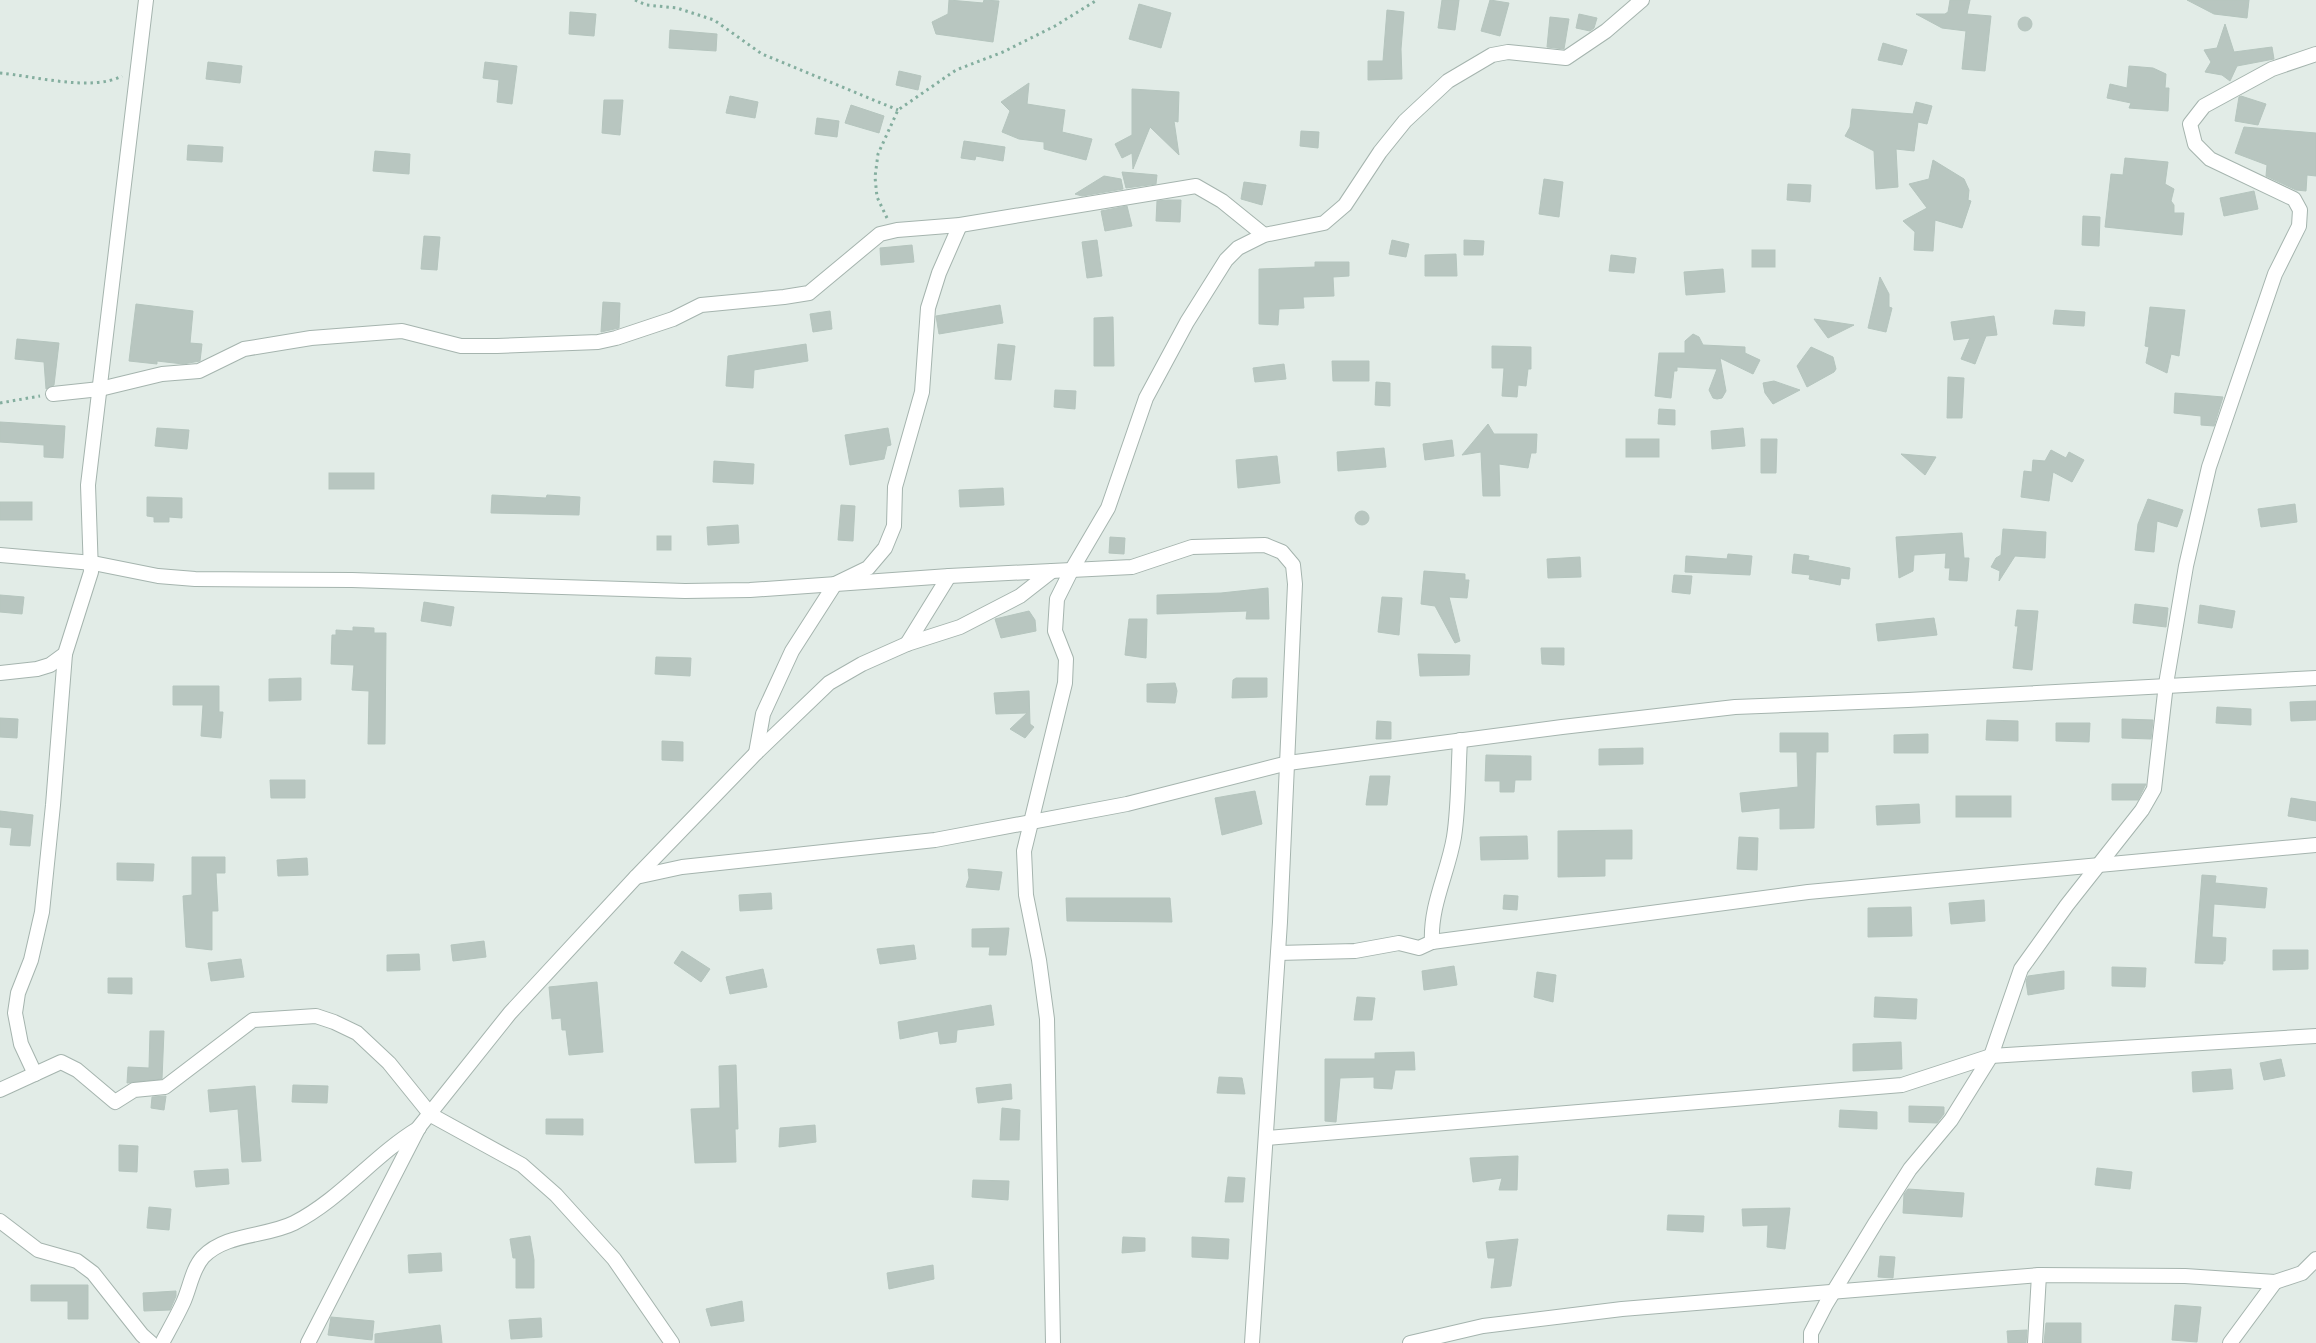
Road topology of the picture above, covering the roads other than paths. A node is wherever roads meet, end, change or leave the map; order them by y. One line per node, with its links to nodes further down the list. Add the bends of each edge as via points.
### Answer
1 (146, 0): 6 (street)
2 (1642, 0): 5 (street, via 1600,36 1566,58 1508,52 1492,55 1448,81 1405,122 1345,204 1324,223)
3 (2316, 54): 18 (street, via 2272,69 2204,106 2190,124 2195,144 2210,159 2294,199 2300,210 2299,226 2275,274 2209,467 2186,566)
4 (960, 225): 5 (street, via 1196,186 1222,201); 6 (street, via 880,234 809,293 702,305 673,319 598,342 461,346 402,331 310,338 244,349 199,371 162,374); 13 (street, via 938,273 928,308 922,392 894,487 894,526 885,548 868,568)
5 (1264, 235): 10 (street, via 1238,248 1226,260 1187,322 1146,398 1108,508)
6 (100, 389): 7 (street); 9 (street, via 88,486 88,526)
7 (53, 394)
8 (0, 555): 9 (street)
9 (93, 563): 13 (street, via 158,576 195,579 352,580 685,591); 15 (street)
10 (1071, 570): 11 (street); 21 (street, via 1132,567 1192,546 1265,545 1282,552 1292,565 1295,584); 22 (street, via 1057,599 1055,631 1066,659 1065,683)
11 (1052, 571): 12 (street); 14 (street, via 1020,596 960,627)
12 (949, 576): 13 (street); 14 (street)
13 (834, 584): 20 (street, via 792,651 763,714)
14 (907, 644): 20 (street, via 862,664 829,684)
15 (65, 654): 16 (street, via 50,665 37,669); 30 (street, via 42,912 15,1013 22,1044)
16 (0, 672)
17 (2316, 678): 18 (street)
18 (2166, 684): 19 (street, via 1735,707); 24 (street, via 2154,789 2142,810)
19 (1460, 740): 21 (street); 26 (street, via 1454,836 1437,893)
20 (756, 753): 25 (street)
21 (1288, 763): 22 (street, via 1127,804); 27 (street)
22 (1030, 823): 25 (street, via 935,840 682,867); 44 (street, via 1024,851 1026,895 1047,1019)
23 (2316, 845): 24 (street)
24 (2098, 865): 26 (street, via 1808,892); 29 (street, via 2021,969)
25 (636, 877): 32 (street, via 510,1013)
26 (1432, 942): 27 (street, via 1419,948 1399,943 1355,951)
27 (1278, 953): 34 (street)
28 (2316, 1036): 29 (street)
29 (1992, 1056): 34 (street, via 1902,1085); 39 (street, via 1951,1120 1910,1169)
30 (35, 1074): 31 (street); 32 (street, via 61,1062 77,1070 114,1102 134,1090 165,1087 253,1020 316,1016 357,1033 389,1063)
31 (0, 1090)
32 (431, 1114): 33 (street); 43 (street, via 522,1165 556,1195 614,1259)
33 (419, 1127): 40 (street); 42 (street, via 293,1223 224,1243 205,1255 198,1263 184,1302)
34 (1266, 1138): 45 (street)
35 (0, 1221): 41 (street, via 38,1250 77,1261 93,1273)
36 (2316, 1259): 38 (street, via 2302,1273)
37 (2039, 1275): 38 (street, via 2184,1276); 39 (street); 48 (street)
38 (2275, 1282): 49 (street)
39 (1834, 1291): 46 (street, via 1622,1309 1484,1326); 47 (street, via 1811,1333)
40 (310, 1342)
41 (151, 1343)
42 (162, 1343)
43 (672, 1343)
44 (1053, 1343)
45 (1252, 1343)
46 (1410, 1343)
47 (1811, 1343)
48 (2035, 1343)
49 (2230, 1343)

